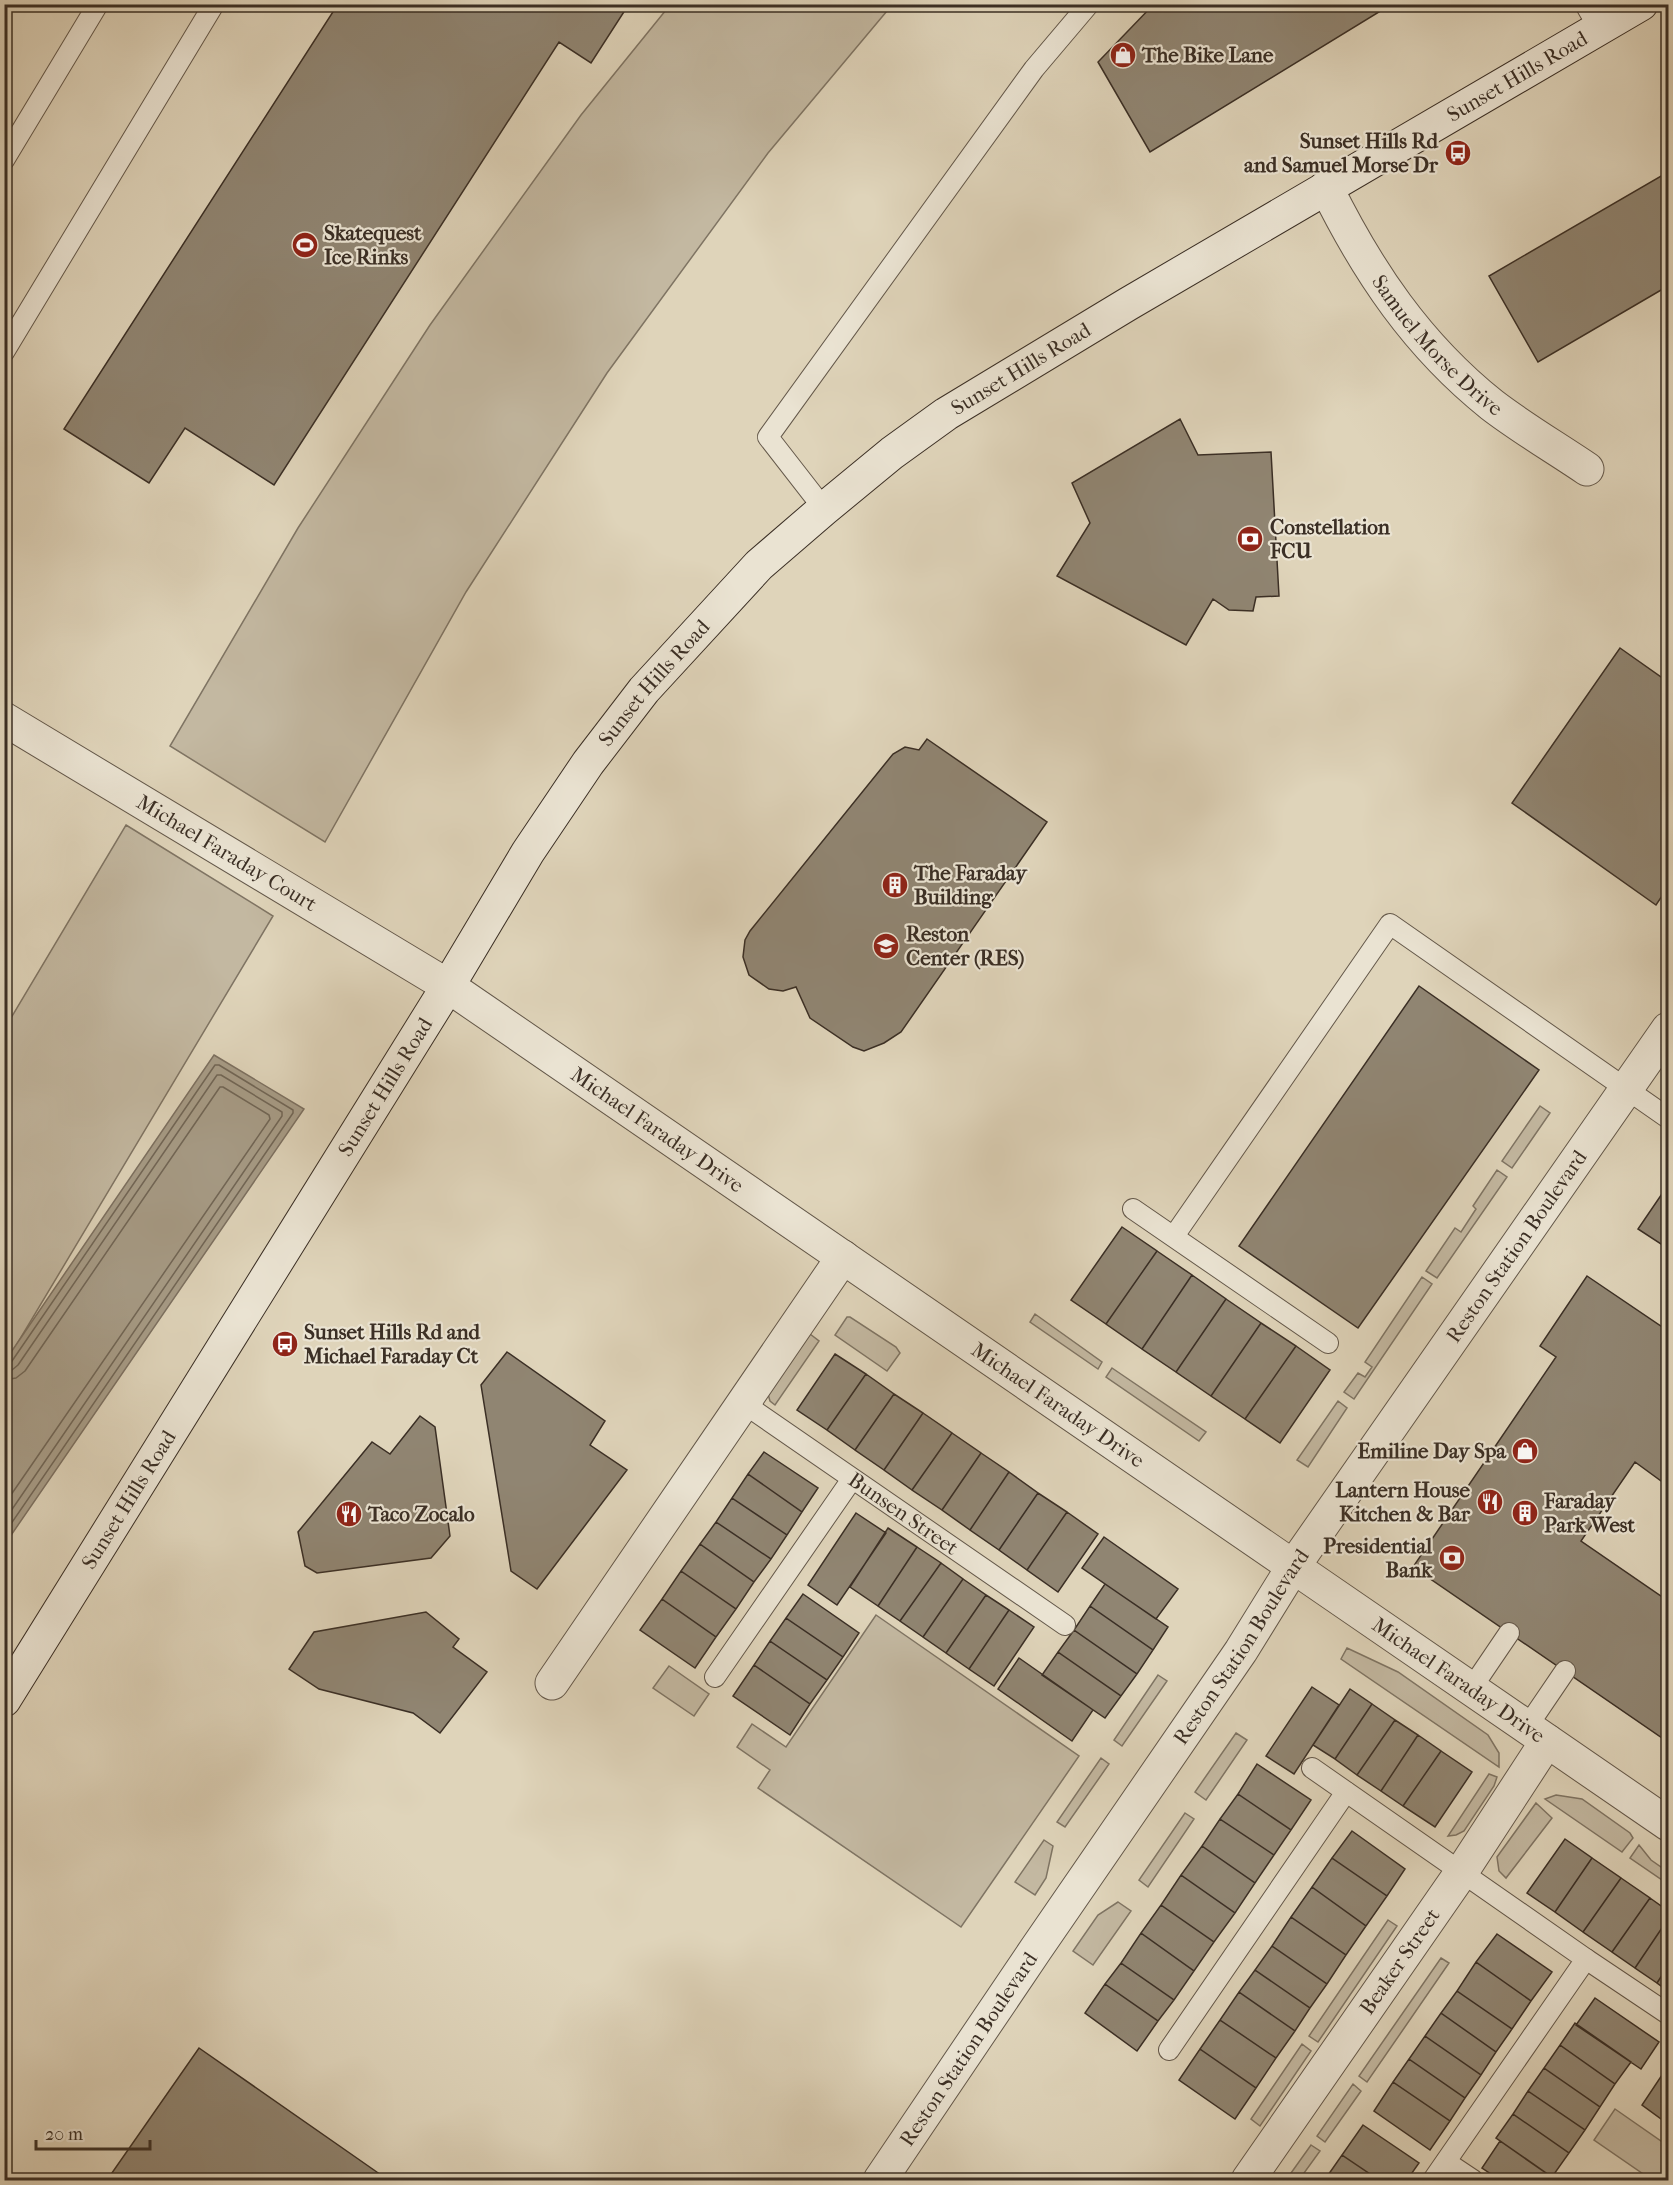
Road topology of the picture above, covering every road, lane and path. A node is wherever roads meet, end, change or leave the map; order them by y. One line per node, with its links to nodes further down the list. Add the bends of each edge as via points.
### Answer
1 (98, 4): 6 (lane)
2 (214, 4): 8 (lane)
3 (1089, 4): 10 (lane, via 1034,69 768,437)
4 (1641, 4): 5 (street, Sunset Hills Road)
5 (1593, 17): 7 (street, Sunset Hills Road)
6 (4, 160)
7 (1326, 187): 9 (street, Samuel Morse Drive, via 1391,300 1439,356 1493,405); 10 (street, Sunset Hills Road, via 946,414)
8 (4, 352)
9 (1587, 470)
10 (824, 509): 12 (street, Sunset Hills Road, via 759,565 644,690 588,763 528,852)
11 (4, 719): 12 (street, Michael Faraday Court)
12 (448, 986): 18 (street, Michael Faraday Drive); 29 (street, Sunset Hills Road)
13 (1668, 1029): 14 (street, Reston Station Boulevard)
14 (1627, 1090): 15 (lane); 17 (lane, via 1390,924); 22 (street, Reston Station Boulevard)
15 (1668, 1118)
16 (1133, 1209): 17 (lane)
17 (1174, 1236): 19 (lane)
18 (843, 1257): 20 (street); 22 (street, Michael Faraday Drive)
19 (1328, 1343)
20 (743, 1404): 21 (lane, Bunsen Street); 27 (street)
21 (852, 1479): 23 (lane, Bunsen Street); 26 (lane)
22 (1293, 1567): 28 (street, Michael Faraday Drive); 39 (street, Reston Station Boulevard, via 1241,1651)
23 (1065, 1625)
24 (1509, 1633): 28 (lane)
25 (1565, 1671): 30 (lane)
26 (716, 1677)
27 (552, 1683)
28 (1471, 1689): 30 (street, Michael Faraday Drive)
29 (4, 1700)
30 (1537, 1734): 33 (street, Michael Faraday Drive); 34 (street, Beaker Street)
31 (1312, 1768): 32 (lane)
32 (1347, 1792): 34 (lane); 37 (lane)
33 (1668, 1824)
34 (1461, 1873): 35 (lane); 40 (street, Beaker Street)
35 (1586, 1959): 36 (lane); 38 (lane)
36 (1668, 2014)
37 (1169, 2050)
38 (1446, 2162): 41 (lane); 42 (lane)
39 (880, 2181)
40 (1248, 2181)
41 (1433, 2181)
42 (1473, 2181)

